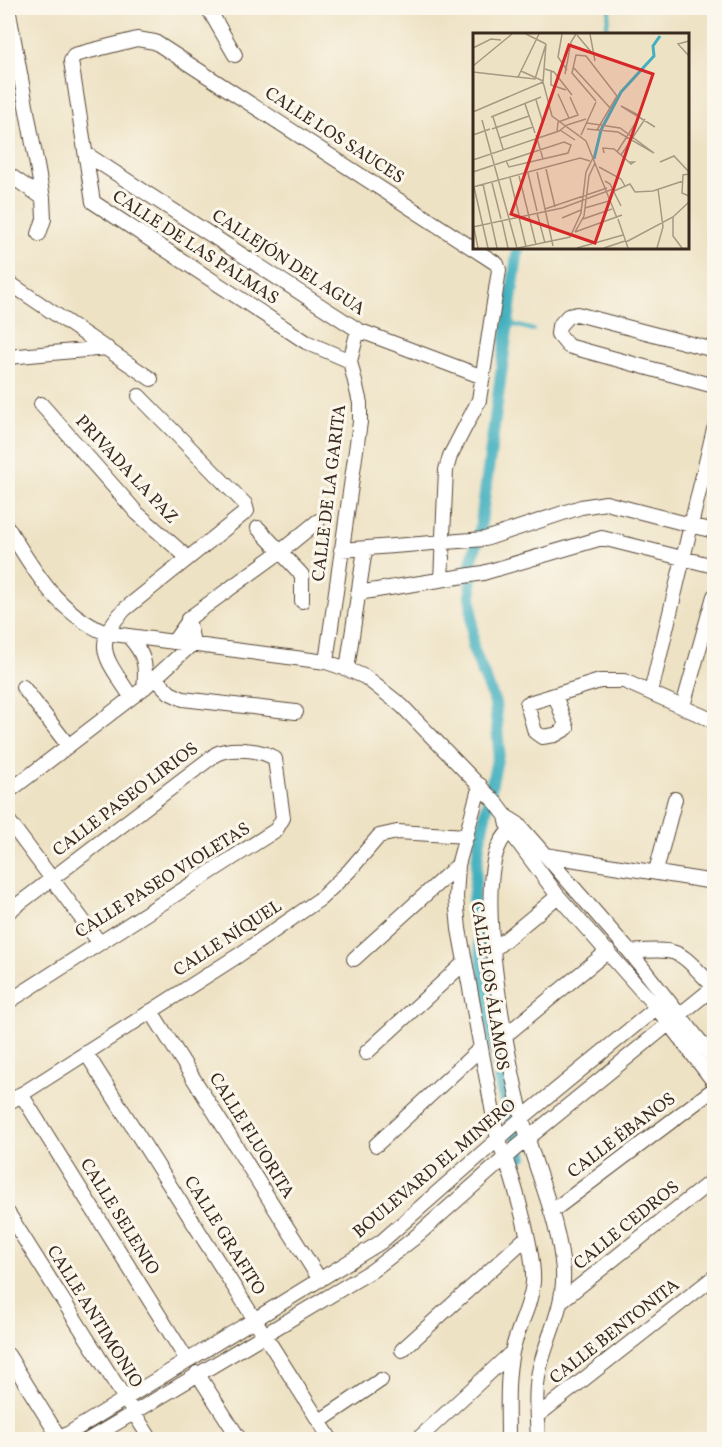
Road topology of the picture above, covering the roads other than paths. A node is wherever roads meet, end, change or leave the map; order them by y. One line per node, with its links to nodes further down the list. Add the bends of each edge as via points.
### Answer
1 (8, 8): 7 (street)
2 (208, 8): 4 (street)
3 (147, 39): 5 (street, CALLE DE LAS PALMAS, via 78,52 71,58); 15 (street, CALLE LOS SAUCES, via 499,267)
4 (235, 55)
5 (86, 154): 10 (street, CALLEJÓN DEL AGUA); 14 (street, CALLE DE LAS PALMAS, via 90,197 97,207 306,342)
6 (8, 174): 7 (street)
7 (43, 198): 8 (street, via 44,219)
8 (39, 234)
9 (8, 282): 11 (street)
10 (358, 330): 14 (street, CALLE DE LA GARITA); 15 (street, CALLEJÓN DEL AGUA)
11 (106, 348): 13 (street); 16 (street)
12 (714, 350): 17 (street, via 578,314 568,316 559,326 558,334 568,346)
13 (8, 357)
14 (350, 361): 28 (street, CALLE DE LA GARITA, via 360,403 360,422)
15 (483, 377): 26 (street, via 479,400 446,470)
16 (151, 378)
17 (714, 386)
18 (139, 396): 30 (street, via 245,504 247,511)
19 (41, 404): 30 (street, PRIVADA LA PAZ, via 137,513)
20 (714, 429): 22 (street)
21 (318, 521): 29 (street)
22 (692, 525): 25 (street); 26 (street, via 619,504 600,503 485,539); 31 (street)
23 (8, 528): 38 (street, via 37,575 63,606 84,623)
24 (258, 528): 29 (street)
25 (714, 531)
26 (443, 543): 27 (street); 33 (street)
27 (365, 549): 28 (street); 34 (street)
28 (341, 550): 42 (street, CALLE DE LA GARITA)
29 (280, 552): 36 (street, via 302,574); 37 (street)
30 (188, 558): 38 (street, via 125,609)
31 (682, 558): 32 (street); 33 (street, via 602,538 483,573); 47 (street)
32 (714, 566)
33 (441, 580): 34 (street)
34 (358, 593): 43 (street)
35 (714, 596): 50 (street)
36 (302, 601)
37 (188, 619): 40 (street); 41 (street)
38 (106, 633): 39 (street); 49 (street, via 106,654)
39 (128, 636): 40 (street); 46 (street, via 144,656)
40 (174, 641): 41 (street)
41 (193, 643): 42 (street); 44 (street)
42 (326, 662): 43 (street)
43 (347, 669): 55 (street, via 365,677 402,706)
44 (155, 678): 46 (street); 51 (street, via 183,699)
45 (23, 687): 53 (street)
46 (144, 688): 49 (street)
47 (651, 692): 48 (street, via 608,679); 50 (street)
48 (555, 695): 48 (street, via 526,705 538,736 546,738 567,728)
49 (131, 697): 53 (street)
50 (683, 706): 52 (street)
51 (296, 712)
52 (714, 721)
53 (67, 744): 56 (street)
54 (275, 759): 64 (street, CALLE PASEO LIRIOS, via 231,750 221,752); 68 (street, CALLE PASEO VIOLETAS, via 284,818 276,830)
55 (483, 787): 59 (street); 60 (street, CALLE LOS ÁLAMOS)
56 (8, 792)
57 (675, 799): 63 (street)
58 (8, 819): 64 (street)
59 (511, 823): 61 (street); 66 (street); 69 (street, CALLE LOS ÁLAMOS, via 495,859 490,913)
60 (467, 836): 62 (street, CALLE LOS ÁLAMOS); 77 (street, CALLE NÍQUEL, via 398,832 379,836 320,899)
61 (544, 855): 63 (street); 71 (street)
62 (458, 865): 72 (street); 73 (street, CALLE LOS ÁLAMOS, via 456,898)
63 (656, 871): 65 (street)
64 (52, 878): 67 (street, CALLE PASEO LIRIOS); 68 (street)
65 (714, 882)
66 (558, 896): 69 (street); 70 (street)
67 (8, 912)
68 (99, 942): 75 (street, CALLE PASEO VIOLETAS)
69 (493, 950): 80 (street, CALLE LOS ÁLAMOS)
70 (608, 951): 76 (street); 80 (street)
71 (630, 952): 74 (street, via 674,951); 76 (street)
72 (354, 959)
73 (464, 963): 81 (street, CALLE LOS ÁLAMOS); 83 (street)
74 (714, 987): 78 (street, BOULEVARD EL MINERO)
75 (8, 1002)
76 (662, 1003): 78 (street); 79 (street); 89 (street, BOULEVARD EL MINERO)
77 (151, 1011): 82 (street, CALLE NÍQUEL); 97 (street, CALLE FLUORITA)
78 (680, 1017): 79 (street, BOULEVARD EL MINERO); 84 (street)
79 (669, 1026): 85 (street); 91 (street, BOULEVARD EL MINERO)
80 (507, 1034): 89 (street, CALLE LOS ÁLAMOS)
81 (480, 1049): 89 (street, CALLE LOS ÁLAMOS); 90 (street)
82 (86, 1053): 87 (street, CALLE NÍQUEL); 99 (street, CALLE GRAFITO)
83 (366, 1053)
84 (714, 1059)
85 (714, 1082)
86 (714, 1089): 93 (street, CALLE ÉBANOS)
87 (21, 1094): 88 (street, CALLE NÍQUEL); 104 (street, CALLE SELENIO)
88 (8, 1103)
89 (511, 1128): 91 (street, CALLE LOS ÁLAMOS); 91 (street, CALLE LOS ÁLAMOS); 97 (street, BOULEVARD EL MINERO, via 381,1242)
90 (376, 1145)
91 (518, 1147): 93 (street, CALLE LOS ÁLAMOS); 95 (street, CALLE LOS ÁLAMOS); 100 (street, BOULEVARD EL MINERO, via 373,1270)
92 (714, 1179): 98 (street, CALLE CEDROS)
93 (551, 1212): 98 (street, CALLE LOS ÁLAMOS, via 561,1252)
94 (8, 1214): 107 (street, CALLE ANTIMONIO)
95 (527, 1237): 101 (street); 102 (street, CALLE LOS ÁLAMOS, via 533,1282)
96 (714, 1277): 109 (street, CALLE BENTONITA)
97 (320, 1280): 99 (street, BOULEVARD EL MINERO)
98 (561, 1301): 109 (street, CALLE LOS ÁLAMOS, via 537,1380)
99 (255, 1319): 100 (street, CALLE GRAFITO); 104 (street, BOULEVARD EL MINERO)
100 (264, 1333): 105 (street, BOULEVARD EL MINERO); 110 (street, CALLE GRAFITO)
101 (402, 1350)
102 (512, 1352): 116 (street); 117 (street, CALLE LOS ÁLAMOS)
103 (8, 1355): 111 (street)
104 (187, 1360): 107 (street, BOULEVARD EL MINERO)
105 (197, 1373): 108 (street, BOULEVARD EL MINERO); 114 (street)
106 (381, 1380): 110 (street)
107 (125, 1399): 108 (street, CALLE ANTIMONIO); 111 (street, BOULEVARD EL MINERO)
108 (133, 1412): 112 (street, BOULEVARD EL MINERO); 113 (street, CALLE ANTIMONIO)
109 (537, 1416): 118 (street, CALLE LOS ÁLAMOS)
110 (320, 1421): 115 (street, CALLE GRAFITO)
111 (59, 1439)
112 (88, 1440)
113 (151, 1440)
114 (240, 1440)
115 (331, 1440)
116 (417, 1440)
117 (508, 1440)
118 (538, 1440)

